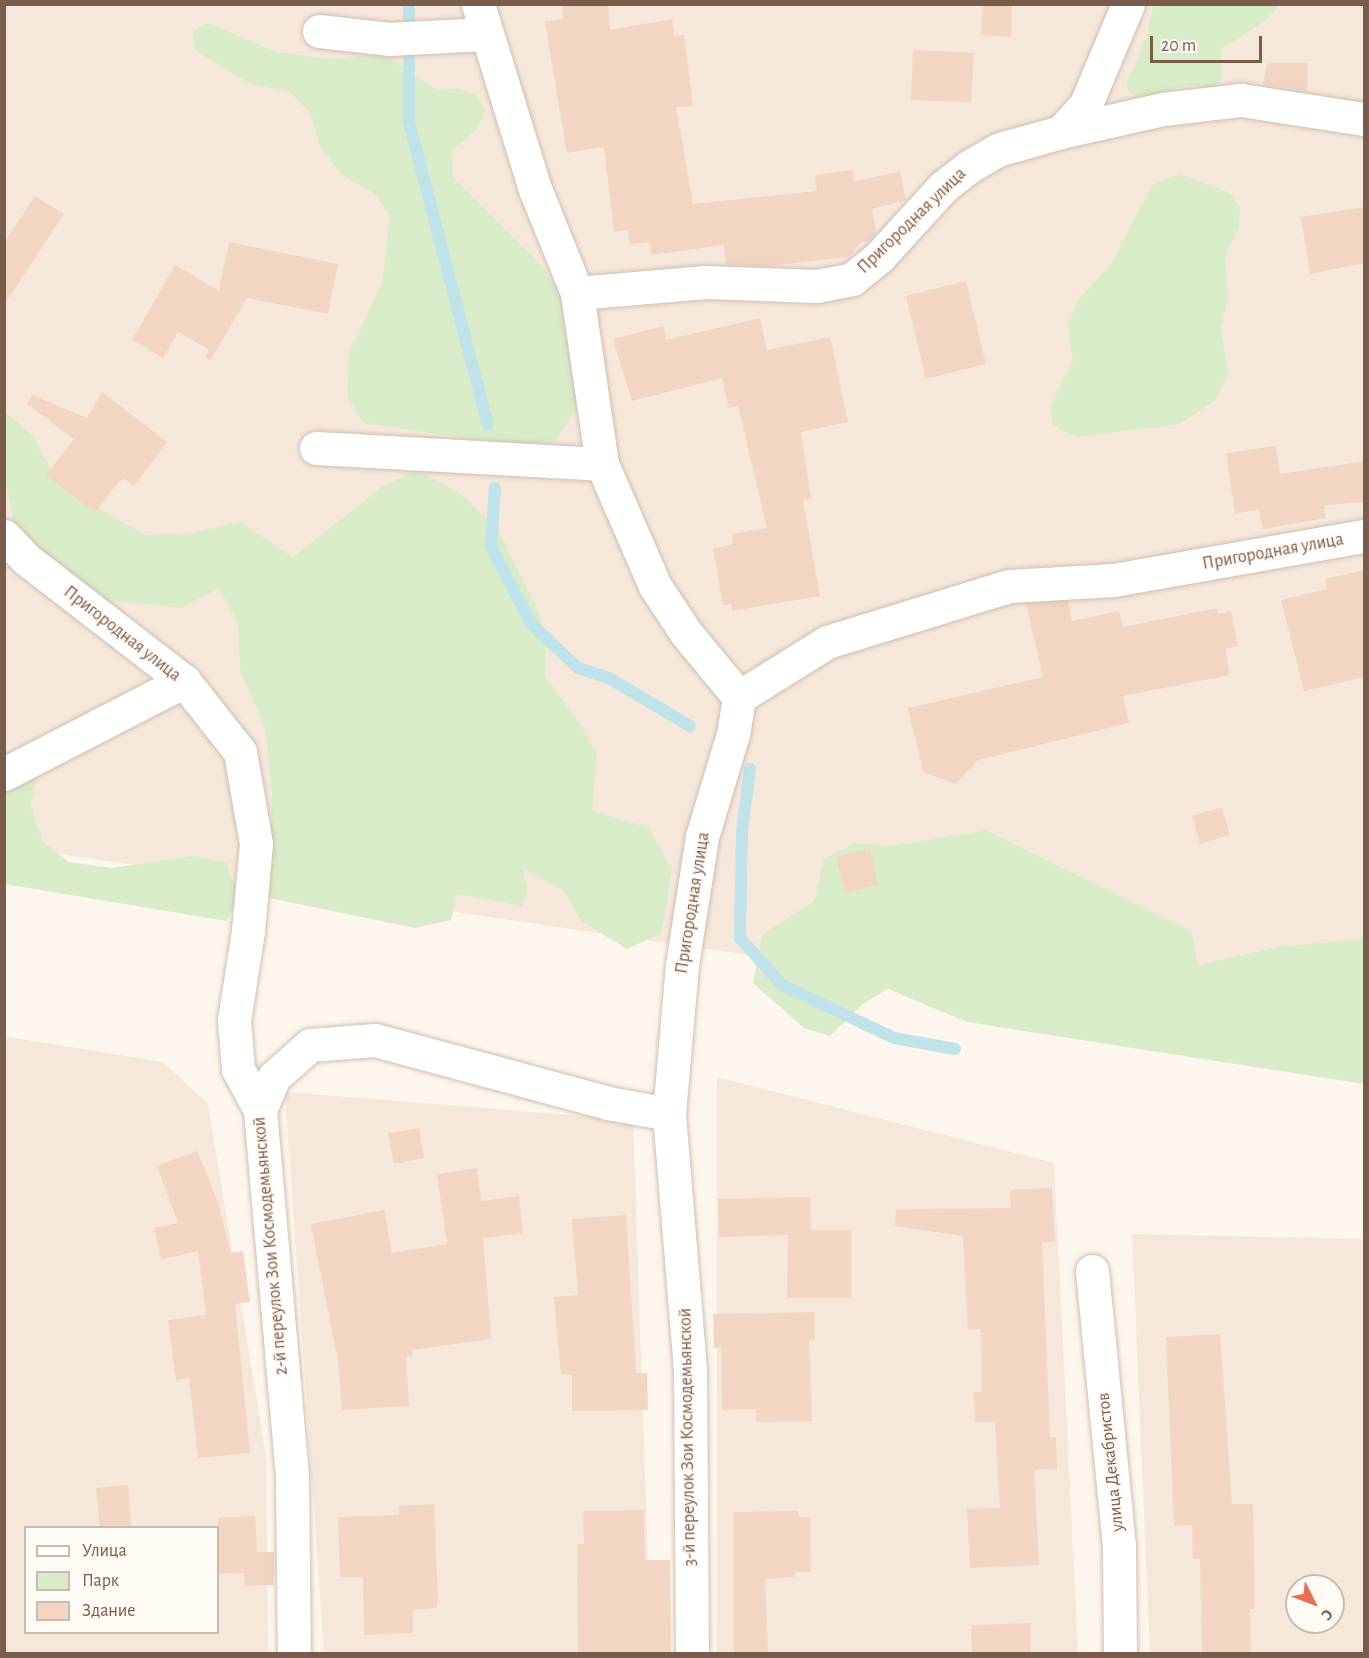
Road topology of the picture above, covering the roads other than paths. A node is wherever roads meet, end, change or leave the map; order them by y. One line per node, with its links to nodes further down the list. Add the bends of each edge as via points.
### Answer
1 (1128, 4): 5 (street, via 1086,104)
2 (482, 19): 3 (street, via 389,39); 6 (street, via 535,189)
3 (319, 31)
4 (1365, 119): 5 (street, Пригородная улица, via 1241,100 1163,109)
5 (1061, 132): 6 (street, Пригородная улица, via 1000,149 970,166 943,187 879,256 852,279 816,286 706,282)
6 (577, 293): 8 (street)
7 (316, 448): 8 (street)
8 (602, 464): 12 (street, via 655,586 686,633)
9 (4, 536): 11 (street, Пригородная улица, via 26,560)
10 (1365, 536): 12 (street, Пригородная улица, via 1114,580 1010,586 827,642)
11 (184, 681): 13 (street); 14 (street, Пригородная улица, via 240,752)
12 (739, 696): 16 (street, Пригородная улица, via 733,734 702,837 682,965)
13 (4, 774)
14 (256, 844): 15 (street, 2-й переулок Зои Космодемьянской, via 234,1020 238,1069)
15 (260, 1110): 16 (street, via 274,1077 310,1045 375,1040 608,1103); 18 (street, 2-й переулок Зои Космодемьянской, via 292,1477)
16 (669, 1114): 19 (street, 3-й переулок Зои Космодемьянской, via 690,1368)
17 (1092, 1271): 20 (street, улица Декабристов, via 1119,1545)
18 (294, 1653)
19 (692, 1653)
20 (1120, 1653)

